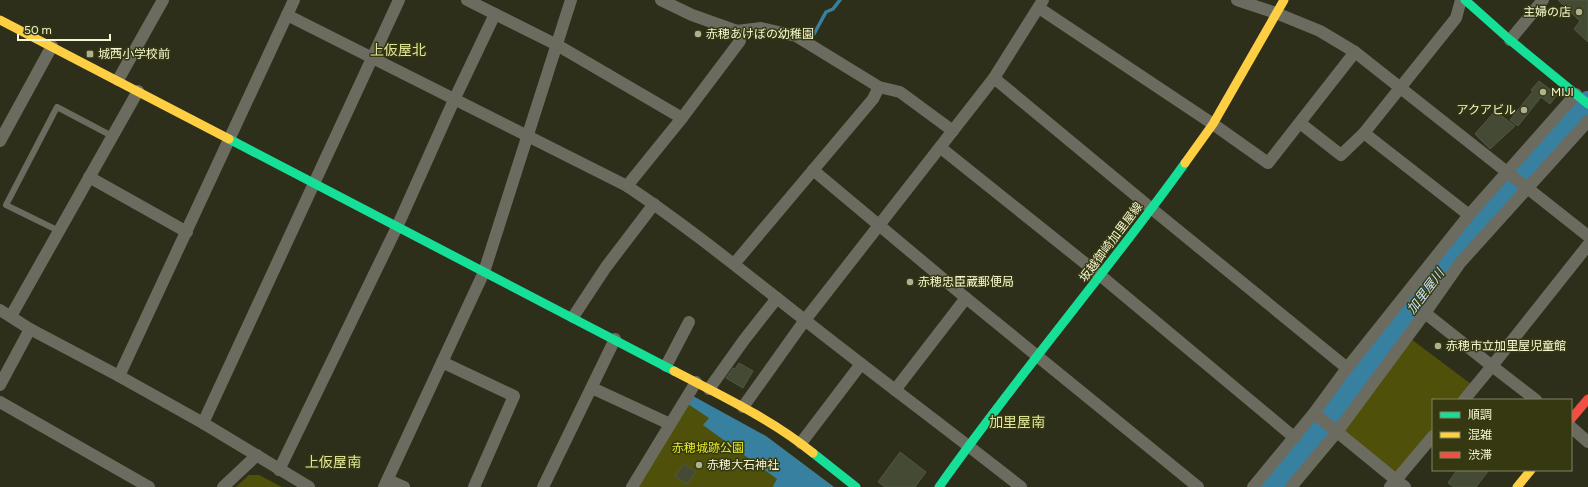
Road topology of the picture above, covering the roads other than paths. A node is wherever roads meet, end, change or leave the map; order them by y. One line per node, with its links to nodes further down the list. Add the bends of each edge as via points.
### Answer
1 (163, 0): 24 (street)
2 (294, 0): 15 (street)
3 (399, 0): 22 (street)
4 (467, 0): 14 (street)
5 (571, 0): 19 (street)
6 (660, 0): 17 (street)
7 (1237, 0): 13 (street)
8 (1284, 0): 13 (street, 坂越御崎加里屋線)
9 (1460, 0): 26 (street, via 1456,18)
10 (1465, 0): 18 (street)
11 (1544, 0): 18 (street)
12 (1041, 4): 23 (street); 34 (street)
13 (1276, 13): 21 (street, via 1320,31); 34 (street, 坂越御崎加里屋線)
14 (495, 14): 19 (street); 29 (street)
15 (287, 15): 22 (street); 39 (street)
16 (0, 20): 20 (street)
17 (737, 31): 25 (street, via 761,28 796,36); 31 (street, via 740,41)
18 (1510, 40): 28 (street)
19 (557, 45): 31 (street); 38 (street)
20 (52, 46): 24 (street); 40 (street)
21 (1355, 52): 26 (street); 33 (street)
22 (373, 59): 29 (street); 45 (street)
23 (994, 78): 35 (street); 49 (street)
24 (118, 80): 27 (street)
25 (879, 87): 35 (street, via 900,92); 42 (street, via 873,99)
26 (1400, 87): 36 (street); 43 (street)
27 (138, 91): 37 (street); 39 (street)
28 (1576, 94): 30 (street); 43 (street)
29 (454, 100): 38 (street); 52 (street)
30 (1588, 104)
31 (682, 118): 46 (street)
32 (1588, 121): 47 (street)
33 (1300, 122): 34 (street, via 1268,163); 36 (street, via 1341,155)
34 (1213, 124): 49 (street, 坂越御崎加里屋線)
35 (953, 131): 41 (street)
36 (1364, 133): 50 (street)
37 (112, 136): 44 (street); 53 (lane, via 57,107 6,205)
38 (527, 137): 46 (street); 58 (street)
39 (231, 139): 45 (street); 54 (street)
40 (0, 141)
41 (941, 148): 51 (street); 59 (street)
42 (813, 170): 51 (street); 57 (street)
43 (1508, 172): 47 (street); 50 (street)
44 (89, 178): 53 (street); 54 (street)
45 (314, 183): 52 (street); 88 (street)
46 (627, 186): 48 (street)
47 (1527, 189): 55 (street); 63 (street, via 1460,262)
48 (654, 204): 57 (street); 64 (street, via 606,267)
49 (1152, 209): 59 (street, 坂越御崎加里屋線); 74 (street)
50 (1468, 215): 74 (street)
51 (879, 226): 61 (street); 65 (street)
52 (397, 227): 58 (street); 98 (street)
53 (59, 231): 62 (street)
54 (187, 232): 75 (street)
55 (1588, 236)
56 (1588, 245): 73 (street)
57 (734, 264): 60 (street)
58 (484, 272): 64 (street); 70 (street)
59 (1101, 276): 69 (street, 坂越御崎加里屋線); 93 (street)
60 (777, 298): 65 (street); 79 (street)
61 (966, 298): 69 (street); 80 (street)
62 (5, 313): 67 (street)
63 (1425, 313): 73 (street); 91 (street)
64 (573, 317): 68 (street)
65 (804, 320): 71 (street); 85 (street)
66 (689, 322): 72 (street)
67 (30, 329): 75 (street); 77 (street)
68 (615, 339): 72 (street); 78 (street)
69 (1039, 357): 96 (street, 坂越御崎加里屋線); 112 (street)
70 (442, 362): 100 (street); 106 (street, via 514,396)
71 (861, 364): 80 (street); 95 (street)
72 (666, 366): 76 (street)
73 (1492, 366): 81 (street); 82 (street)
74 (1347, 368): 86 (street)
75 (119, 376): 88 (street)
76 (696, 382): 79 (street); 89 (street)
77 (0, 385)
78 (592, 388): 89 (street); 107 (street)
79 (710, 389): 85 (street)
80 (895, 390): 96 (street)
81 (1465, 399)
82 (1535, 399)
83 (1588, 399): 87 (street)
84 (0, 402): 102 (street)
85 (743, 407): 95 (street)
86 (1314, 413): 91 (street); 93 (street)
87 (1572, 418)
88 (203, 423): 97 (street)
89 (670, 424): 108 (street)
90 (1572, 428): 94 (street)
91 (1337, 432): 101 (street); 114 (street)
92 (1432, 437): 101 (street)
93 (1295, 438): 113 (street)
94 (1588, 442)
95 (801, 443): 109 (street)
96 (968, 446): 110 (street, 坂越御崎加里屋線); 111 (street)
97 (257, 455): 98 (street); 103 (street)
98 (279, 470): 104 (street)
99 (1529, 471): 115 (street)
100 (386, 483): 105 (street)
101 (1397, 485)
102 (149, 487)
103 (223, 487)
104 (310, 487)
105 (404, 487)
106 (474, 487)
107 (543, 487)
108 (632, 487)
109 (856, 487)
110 (939, 487)
111 (1021, 487)
112 (1198, 487)
113 (1253, 487)
114 (1291, 487)
115 (1517, 487)

